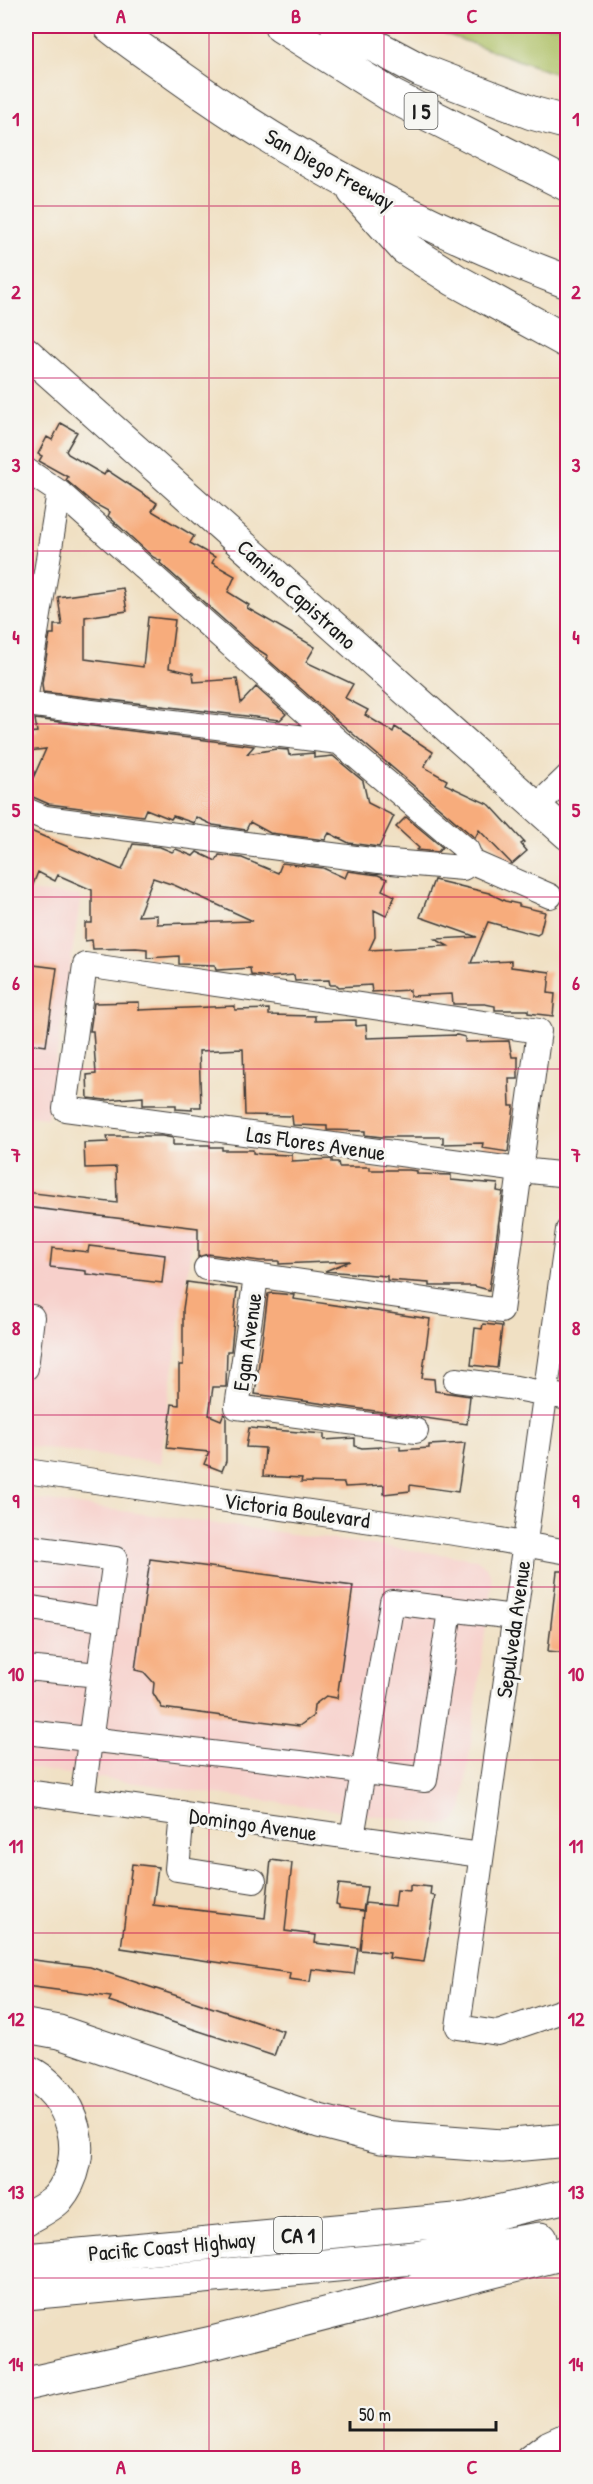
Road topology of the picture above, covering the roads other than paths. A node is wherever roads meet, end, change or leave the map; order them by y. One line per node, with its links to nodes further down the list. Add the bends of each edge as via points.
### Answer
1 (110, 26): 5 (highway, San Diego Freeway, via 232,114)
2 (281, 26): 6 (highway, I 5, via 392,96)
3 (337, 26): 4 (highway, via 420,70)
4 (567, 123)
5 (342, 178): 7 (highway, San Diego Freeway, via 523,265); 8 (highway, via 405,248)
6 (567, 185)
7 (567, 282)
8 (567, 342)
9 (26, 352): 16 (main road, Camino Capistrano)
10 (26, 470): 11 (street)
11 (58, 492): 12 (street); 14 (street)
12 (26, 695)
13 (26, 704): 14 (street)
14 (339, 742): 19 (street, via 467,850)
15 (567, 776): 16 (street)
16 (536, 807): 18 (main road, Camino Capistrano)
17 (26, 810): 19 (street, via 45,818 380,861 463,868)
18 (567, 835)
19 (472, 862): 20 (street)
20 (550, 896)
21 (520, 1170): 21 (street, Las Flores Avenue, via 539,1031 85,965 65,1109); 22 (street, Las Flores Avenue); 25 (street, via 501,1311)
22 (567, 1175)
23 (567, 1230): 29 (street, Sepulveda Avenue)
24 (206, 1268): 25 (street)
25 (256, 1277): 30 (street, Egan Avenue, via 237,1407)
26 (32, 1317): 27 (street)
27 (26, 1368)
28 (456, 1380): 29 (street)
29 (556, 1396): 32 (street, Sepulveda Avenue)
30 (416, 1431)
31 (26, 1470): 32 (street, Victoria Boulevard)
32 (524, 1545): 34 (street, Victoria Boulevard); 37 (street, Sepulveda Avenue)
33 (26, 1546): 38 (street, via 115,1559)
34 (567, 1552)
35 (26, 1607): 38 (street)
36 (450, 1610): 37 (street); 43 (street, via 392,1602); 43 (street, via 425,1780)
37 (514, 1617): 48 (street, Sepulveda Avenue)
38 (106, 1620): 40 (street)
39 (26, 1668): 40 (street)
40 (99, 1675): 42 (street)
41 (26, 1732): 42 (street)
42 (90, 1739): 43 (street); 45 (street)
43 (363, 1772): 47 (street)
44 (26, 1792): 45 (street, Domingo Avenue)
45 (82, 1800): 46 (street, Domingo Avenue)
46 (182, 1814): 47 (street, Domingo Avenue); 49 (street, via 177,1869)
47 (352, 1838): 48 (street, Domingo Avenue)
48 (481, 1855): 50 (street, Sepulveda Avenue, via 458,2027 498,2033)
49 (254, 1881)
50 (567, 2009)
51 (26, 2026): 53 (highway, via 59,2032 319,2121 381,2137 501,2146)
52 (26, 2071): 55 (highway, via 55,2091 69,2109 75,2133 70,2178 56,2200)
53 (567, 2140)
54 (567, 2196): 58 (highway, Pacific Coast Highway / CA 1, via 466,2219)
55 (26, 2219)
56 (567, 2233): 59 (highway, Pacific Coast Highway / CA 1, via 414,2258)
57 (567, 2252): 60 (highway, via 216,2342)
58 (26, 2260)
59 (26, 2293)
60 (26, 2384)
61 (567, 2434): 62 (street)
62 (528, 2458)

